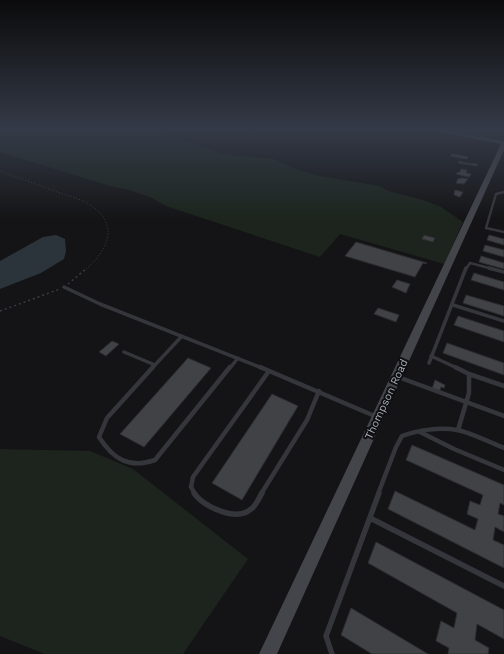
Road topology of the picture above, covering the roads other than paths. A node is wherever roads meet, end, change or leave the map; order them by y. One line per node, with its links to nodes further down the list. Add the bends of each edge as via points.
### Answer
1 (497, 160): 16 (main road, Thompson Road)
2 (504, 192): 3 (lane, via 496,194 486,228)
3 (504, 232)
4 (504, 272): 6 (lane, via 470,262)
5 (64, 287): 8 (lane)
6 (453, 305): 7 (lane); 10 (lane)
7 (504, 321)
8 (182, 336): 11 (lane); 13 (lane)
9 (124, 352): 13 (lane)
10 (431, 356): 12 (lane); 15 (lane)
11 (238, 358): 13 (lane, via 155,460 132,464 121,460 108,450 99,436 107,418); 14 (lane)
12 (429, 363)
13 (155, 365)
14 (269, 371): 18 (lane); 18 (lane, via 193,477 191,487 202,502 231,514 242,514 252,509 307,420)
15 (469, 374): 17 (lane); 19 (lane)
16 (396, 376): 19 (lane); 21 (main road, Thompson Road)
17 (504, 386)
18 (319, 391): 21 (lane)
19 (467, 402): 20 (lane); 22 (lane)
20 (504, 416)
21 (377, 417): 28 (main road, Thompson Road)
22 (458, 430): 23 (lane); 24 (lane)
23 (418, 431): 25 (lane); 26 (lane, via 402,436)
24 (504, 448)
25 (504, 470)
26 (370, 518): 27 (lane); 29 (lane, via 326,636)
27 (504, 586)
28 (268, 654)
29 (332, 654)

